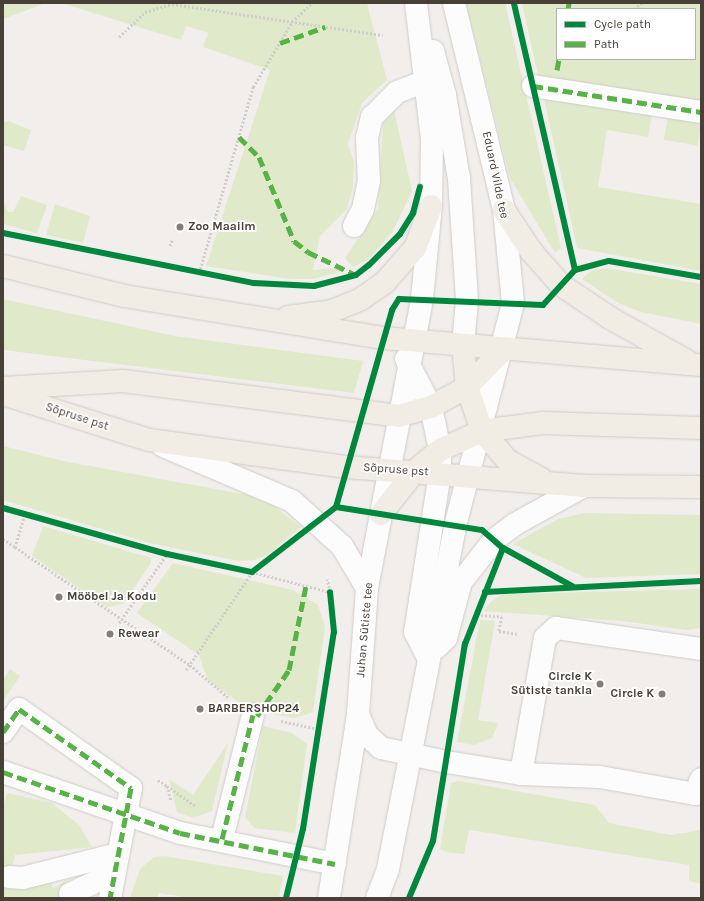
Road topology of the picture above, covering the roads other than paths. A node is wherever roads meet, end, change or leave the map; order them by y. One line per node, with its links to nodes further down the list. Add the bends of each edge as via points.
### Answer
1 (416, 3): 4 (street)
2 (420, 3): 14 (street, via 445,95 459,179 467,301)
3 (454, 3): 8 (street, Eduard Vilde tee)
4 (426, 81): 7 (street, via 432,139); 9 (street, via 397,92 372,117 367,138 369,181 363,209)
5 (533, 86): 6 (street)
6 (701, 112)
7 (431, 206): 11 (main road, via 415,248 397,271 361,299 332,311); 13 (street, via 422,299)
8 (504, 210): 15 (street, Eduard Vilde tee, via 513,303); 17 (main road, via 531,251 561,285 604,314)
9 (354, 226)
10 (3, 266): 11 (main road, via 124,296)
11 (264, 321): 12 (main road)
12 (390, 339): 13 (main road); 16 (street)
13 (414, 341): 14 (main road); 16 (street, Juhan Sütiste tee)
14 (463, 346): 15 (main road); 18 (main road)
15 (504, 348): 17 (main road); 18 (main road); 24 (street, Eduard Vilde tee)
16 (409, 363): 21 (street); 22 (street, Juhan Sütiste tee)
17 (697, 364)
18 (467, 387): 21 (main road); 24 (main road)
19 (3, 388): 22 (main road, via 123,381)
20 (3, 394): 25 (main road, Sõpruse pst)
21 (431, 406): 22 (main road); 26 (street)
22 (399, 416): 27 (street, Juhan Sütiste tee)
23 (701, 428): 24 (main road, via 544,423)
24 (482, 431): 26 (main road); 30 (street, Eduard Vilde tee); 31 (main road, via 508,460)
25 (149, 440): 27 (main road, Sõpruse pst); 35 (street, via 292,501 342,546)
26 (440, 450): 28 (main road); 29 (street)
27 (389, 469): 28 (main road, Sõpruse pst); 34 (street, Juhan Sütiste tee)
28 (415, 471): 29 (main road, Sõpruse pst); 34 (main road)
29 (440, 473): 30 (main road, Sõpruse pst); 37 (street, via 415,632)
30 (467, 476): 31 (main road, Sõpruse pst); 37 (street)
31 (546, 482): 32 (main road, Sõpruse pst)
32 (584, 486): 33 (main road, Sõpruse pst); 37 (street, via 516,524 494,540 461,582 446,638)
33 (701, 487)
34 (381, 514): 35 (street, Juhan Sütiste tee)
35 (367, 588): 38 (street, Juhan Sütiste tee)
36 (701, 649): 43 (street, via 556,628 545,638)
37 (428, 656): 41 (street)
38 (358, 714): 41 (street, via 367,735 381,748); 48 (street, Juhan Sütiste tee)
39 (253, 716): 46 (street)
40 (3, 732): 45 (street, via 20,709 131,788)
41 (408, 755): 43 (street); 53 (street, via 388,869)
42 (3, 772): 45 (street)
43 (521, 774): 44 (street, via 600,777 695,794)
44 (701, 779)
45 (126, 812): 46 (street, via 180,833); 47 (street)
46 (225, 829): 48 (street)
47 (116, 863): 49 (street, via 23,878); 50 (street); 51 (street)
48 (335, 864): 52 (street, Juhan Sütiste tee)
49 (9, 877)
50 (70, 894)
51 (110, 898)
52 (329, 898)
53 (377, 898)

